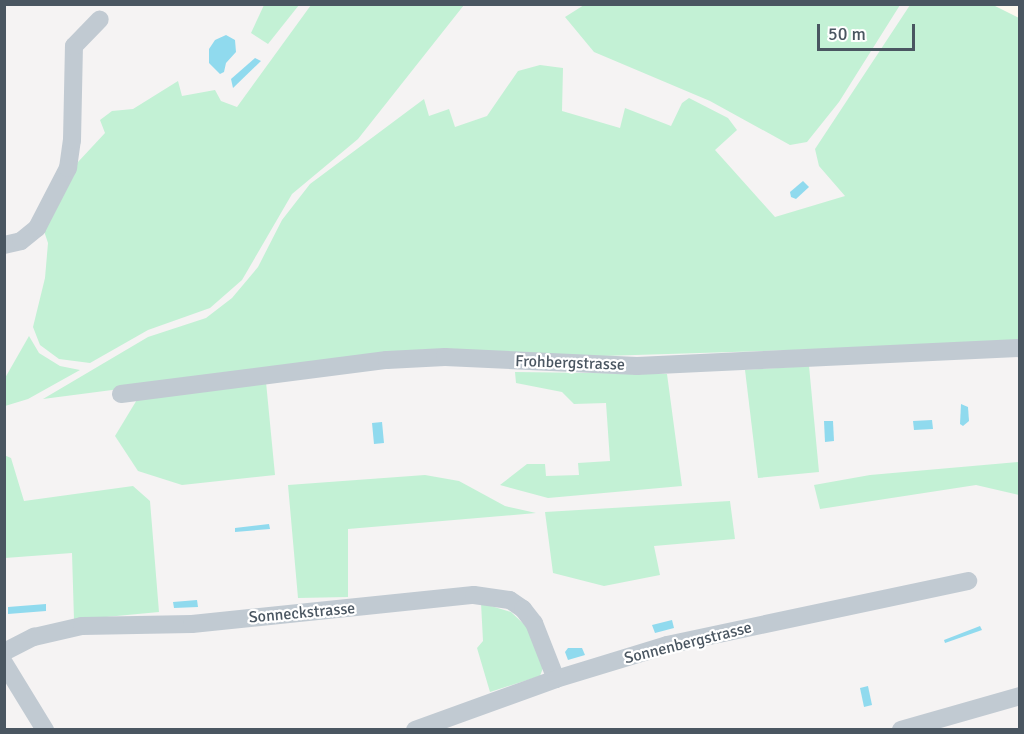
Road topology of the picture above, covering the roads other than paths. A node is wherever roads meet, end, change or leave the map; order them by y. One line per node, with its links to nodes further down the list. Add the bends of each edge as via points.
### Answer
1 (100, 19): 2 (street, via 74,46 68,168 37,228 21,240)
2 (4, 245)
3 (1020, 348): 4 (street, Frohbergstrasse, via 637,366 445,357 342,365)
4 (121, 394)
5 (968, 581): 8 (street, Sonnenbergstrasse, via 667,645)
6 (4, 652): 8 (street, Sonneckstrasse, via 34,637 82,626 192,624 474,595 510,600 523,609 534,623)
7 (4, 663): 10 (street)
8 (556, 679): 11 (street, Sonnenbergstrasse)
9 (1020, 696): 12 (street)
10 (45, 729)
11 (415, 729)
12 (901, 729)

